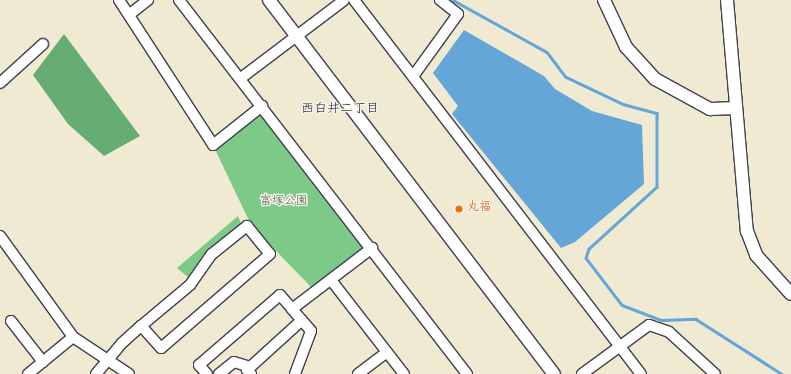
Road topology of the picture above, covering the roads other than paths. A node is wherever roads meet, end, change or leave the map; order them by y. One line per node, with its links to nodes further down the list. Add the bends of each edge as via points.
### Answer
1 (119, 0): 10 (street)
2 (148, 0): 10 (street)
3 (179, 0): 14 (street)
4 (269, 0): 11 (street)
5 (344, 0): 11 (street)
6 (354, 0): 13 (street)
7 (440, 0): 13 (street, via 458,14)
8 (604, 0): 17 (street, via 626,47 655,79 710,109)
9 (727, 0): 17 (street)
10 (130, 14): 16 (street, via 212,145)
11 (296, 35): 14 (street); 41 (street)
12 (43, 44): 15 (street)
13 (414, 75): 27 (street)
14 (241, 78): 16 (street)
15 (0, 83)
16 (262, 106): 19 (street)
17 (736, 108): 21 (street, via 747,231 756,255)
18 (0, 236): 26 (street)
19 (372, 248): 20 (street); 40 (street)
20 (331, 280): 22 (street); 28 (street)
21 (791, 294)
22 (292, 309): 23 (street); 35 (street, via 280,296 199,365)
23 (302, 320): 31 (street); 37 (street, via 311,331)
24 (11, 321): 30 (street)
25 (141, 326): 25 (street, via 190,285 212,254 247,226 270,254 161,348); 29 (street)
26 (73, 337): 29 (street); 30 (street)
27 (620, 345): 42 (street); 43 (street); 44 (street, via 649,325 659,326)
28 (387, 352): 38 (street); 39 (street)
29 (110, 358): 33 (street); 34 (street)
30 (43, 362): 32 (street)
31 (251, 371): 36 (street, via 234,362)
32 (28, 374)
33 (96, 374)
34 (129, 374)
35 (207, 374)
36 (219, 374)
37 (295, 374)
38 (358, 374)
39 (404, 374)
40 (467, 374)
41 (554, 374)
42 (582, 374)
43 (641, 374)
44 (715, 374)

